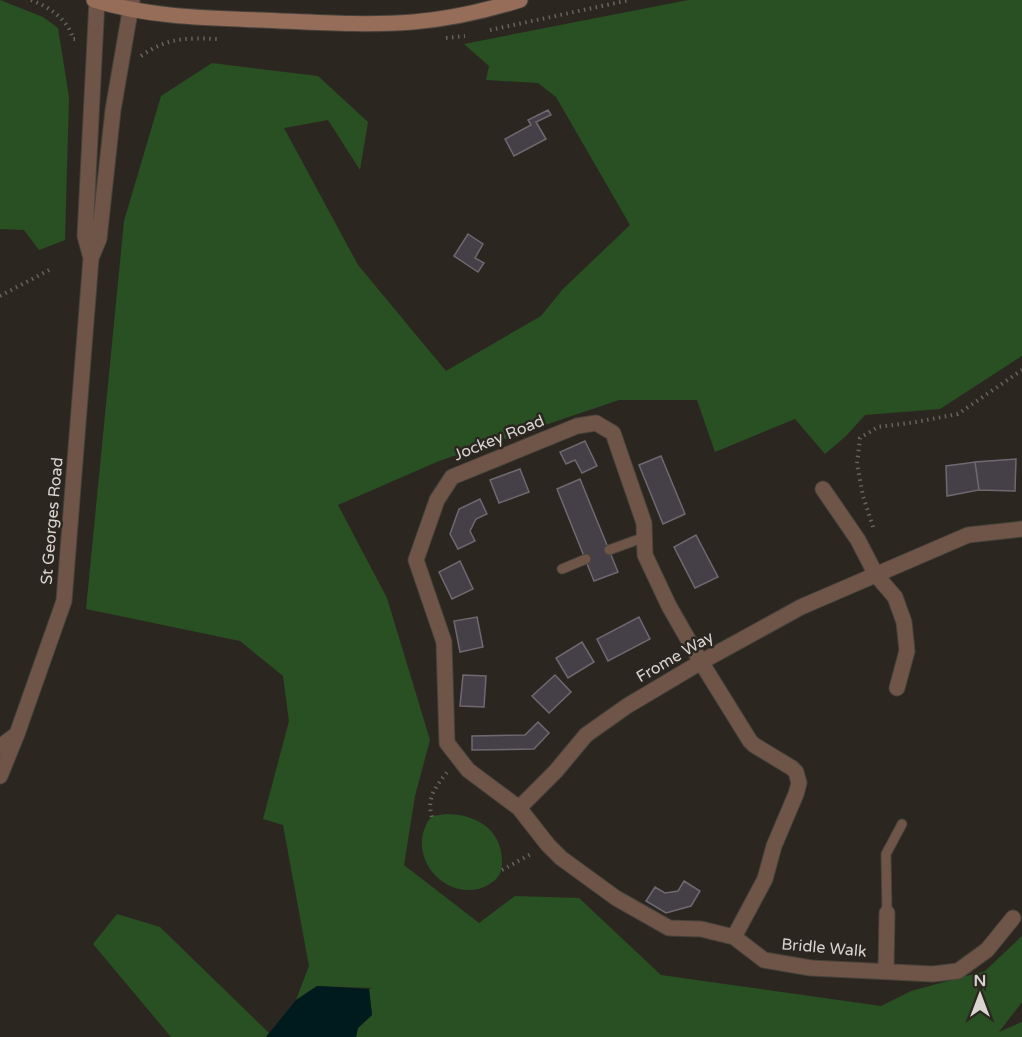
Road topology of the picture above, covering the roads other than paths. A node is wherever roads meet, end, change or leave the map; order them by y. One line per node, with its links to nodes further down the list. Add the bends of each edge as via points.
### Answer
1 (96, 0): 3 (main road); 4 (street, St Georges Road, via 85,236)
2 (520, 0): 3 (main road, via 485,11 412,22 207,18)
3 (131, 5): 4 (street, St Georges Road, via 113,110 99,240)
4 (91, 258): 14 (street, St Georges Road, via 64,601)
5 (822, 489): 11 (street, via 858,540)
6 (1022, 529): 11 (street, Frome Way, via 968,535)
7 (645, 537): 8 (lane); 12 (street, Jockey Road, via 645,555); 17 (street, Jockey Road, via 644,523 613,433 596,423 577,426 452,477 437,500 416,560 444,642 447,743 468,770)
8 (609, 550)
9 (586, 560): 10 (lane)
10 (562, 569)
11 (876, 575): 12 (street, Frome Way, via 801,608); 13 (street, via 895,597 904,622 907,651)
12 (700, 662): 17 (street, Frome Way, via 586,735); 21 (street, Jockey Road, via 754,746 792,768 798,783 765,879)
13 (897, 688)
14 (17, 734): 15 (street); 16 (street, St Georges Road)
15 (0, 747)
16 (0, 776)
17 (519, 808): 21 (street, Bridle Walk, via 561,858 616,898 669,928 700,929)
18 (902, 824): 19 (lane, via 886,854)
19 (887, 913): 22 (street)
20 (1013, 918): 22 (street, Bridle Walk, via 987,950 958,971)
21 (734, 937): 22 (street, Bridle Walk, via 764,960 811,968)
22 (886, 971)

